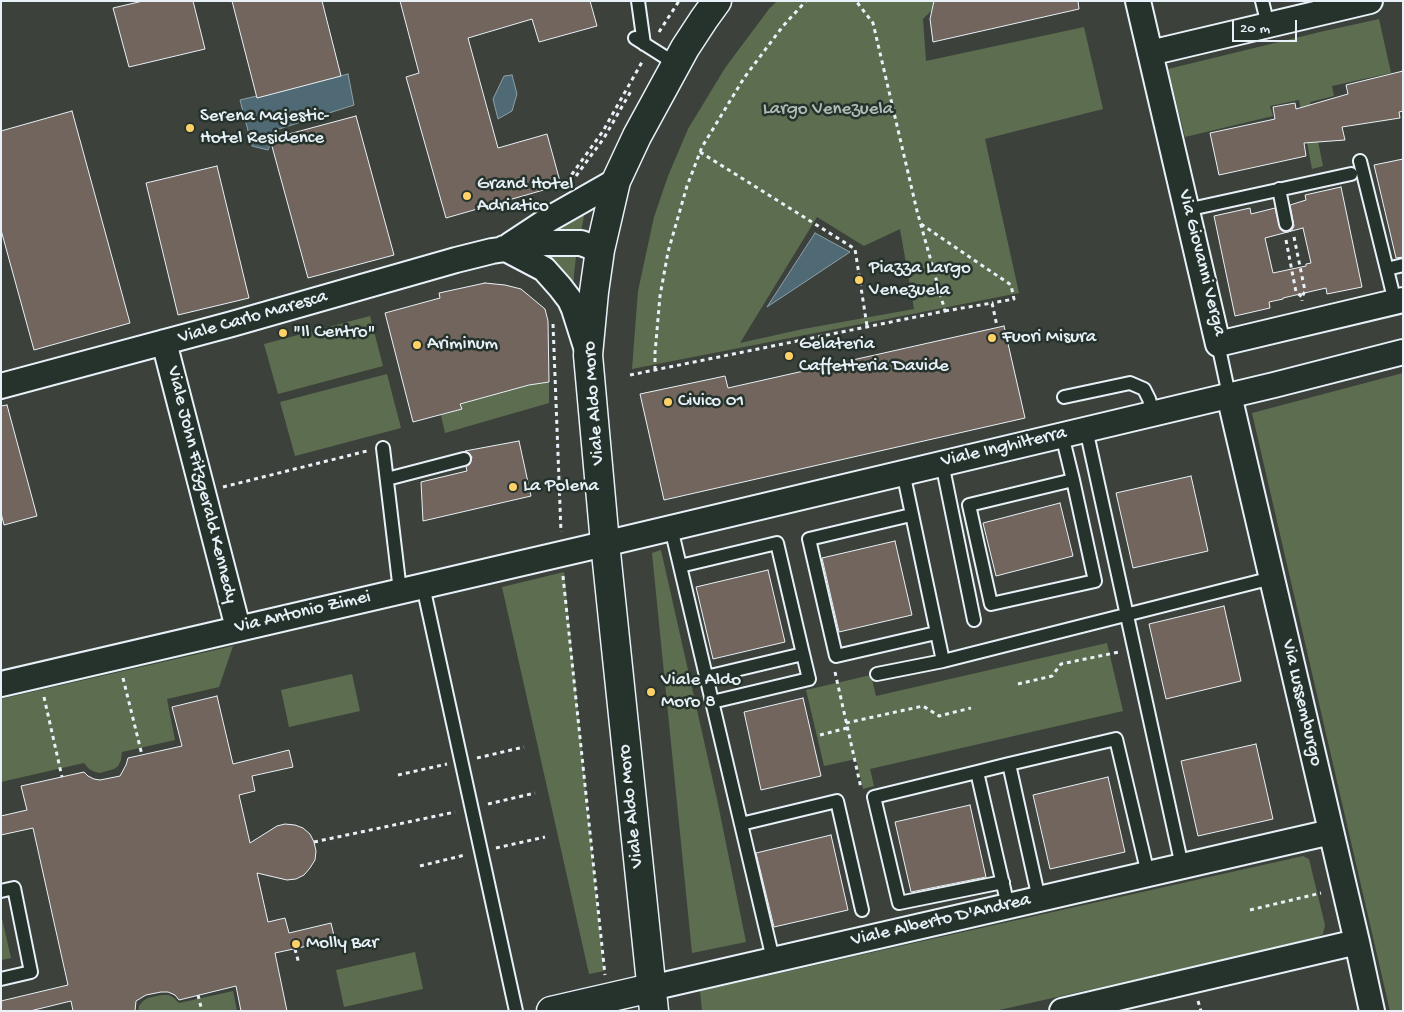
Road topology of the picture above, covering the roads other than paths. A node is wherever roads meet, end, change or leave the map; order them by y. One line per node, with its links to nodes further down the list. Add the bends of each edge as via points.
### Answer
1 (638, 1): 7 (lane)
2 (717, 1): 7 (street, Viale Aldo Moro, via 704,19)
3 (1138, 1): 8 (street, Via Giovanni Verga)
4 (1262, 1): 6 (lane)
5 (1370, 1): 6 (street)
6 (1268, 25): 8 (street)
7 (652, 49): 11 (street, Viale Aldo Moro, via 637,136)
8 (1150, 53): 13 (street, Via Giovanni Verga)
9 (1360, 161): 18 (lane)
10 (1351, 174): 12 (lane)
11 (616, 181): 15 (street, Viale Carlo Maresca); 16 (street, Viale Aldo Moro)
12 (1279, 189): 13 (lane); 14 (lane)
13 (1186, 210): 21 (street, Via Giovanni Verga)
14 (1286, 224)
15 (504, 248): 16 (street, Viale Carlo Maresca, via 581,243); 20 (street, Viale Carlo Maresca); 23 (street, via 544,269 560,287 574,309)
16 (600, 250): 23 (street, Viale Aldo Moro)
17 (1403, 265): 18 (lane)
18 (1387, 269): 19 (lane)
19 (1399, 301): 21 (street, Via Giovanni Verga)
20 (164, 342): 24 (street, Viale Carlo Maresca); 45 (street, Viale John Fitzgerald Kennedy)
21 (1218, 344): 25 (lane)
22 (1403, 352): 25 (street, Viale Inghilterra)
23 (588, 355): 38 (street, Viale Aldo Moro)
24 (1, 386)
25 (1229, 395): 27 (street, Viale Inghilterra); 40 (street, Via Lussemburgo)
26 (1064, 397): 27 (lane, via 1130,383 1144,389)
27 (1153, 413): 28 (street, Viale Inghilterra)
28 (1086, 429): 29 (street, Viale Inghilterra); 43 (lane)
29 (1062, 435): 32 (street, Viale Inghilterra); 35 (lane)
30 (383, 448): 34 (lane)
31 (464, 459): 34 (lane)
32 (942, 463): 33 (street, Viale Inghilterra); 44 (lane)
33 (903, 472): 36 (lane); 37 (street, Viale Inghilterra)
34 (386, 475): 42 (lane)
35 (1073, 480): 35 (lane, via 1095,581 991,604 969,506)
36 (911, 515): 46 (lane); 46 (lane, via 809,539 836,656)
37 (671, 528): 38 (street, Viale Inghilterra); 39 (lane)
38 (605, 543): 41 (street, Via Antonio Zimei); 67 (street, Viale Aldo Moro)
39 (680, 566): 47 (lane, via 777,542); 50 (lane)
40 (1272, 578): 43 (lane); 56 (street, Via Lussemburgo)
41 (423, 586): 42 (street, Via Antonio Zimei); 68 (lane)
42 (400, 591): 45 (street, Via Antonio Zimei)
43 (1127, 615): 48 (lane); 57 (lane)
44 (974, 620)
45 (238, 628): 51 (street, Via Antonio Zimei)
46 (936, 633): 48 (lane)
47 (803, 654): 50 (lane); 52 (lane, via 809,679)
48 (943, 661): 49 (lane)
49 (877, 674)
50 (706, 677): 52 (lane)
51 (1, 684)
52 (712, 702): 55 (lane)
53 (1009, 764): 54 (lane); 58 (lane, via 1116,739); 61 (lane)
54 (977, 772): 59 (lane); 59 (lane, via 874,797 899,903)
55 (740, 824): 63 (lane, via 836,801); 65 (lane)
56 (1331, 832): 57 (street, Viale Alberto D'Andrea); 64 (street, Via Lussemburgo)
57 (1182, 866): 58 (street, Viale Alberto D'Andrea)
58 (1148, 874): 61 (street, Viale Alberto D'Andrea)
59 (1003, 882): 62 (lane)
60 (1, 891): 66 (lane, via 14,888 31,972)
61 (1039, 899): 62 (street, Viale Alberto D'Andrea)
62 (1008, 906): 65 (street, Viale Alberto D'Andrea)
63 (862, 910)
64 (1358, 942): 70 (street); 71 (street, Via Lussemburgo)
65 (773, 960): 67 (street, Viale Alberto D'Andrea)
66 (1, 979)
67 (652, 999): 69 (street, Viale Alberto D'Andrea)
68 (516, 1011)
69 (551, 1011)
70 (1062, 1011)
71 (1372, 1011)

